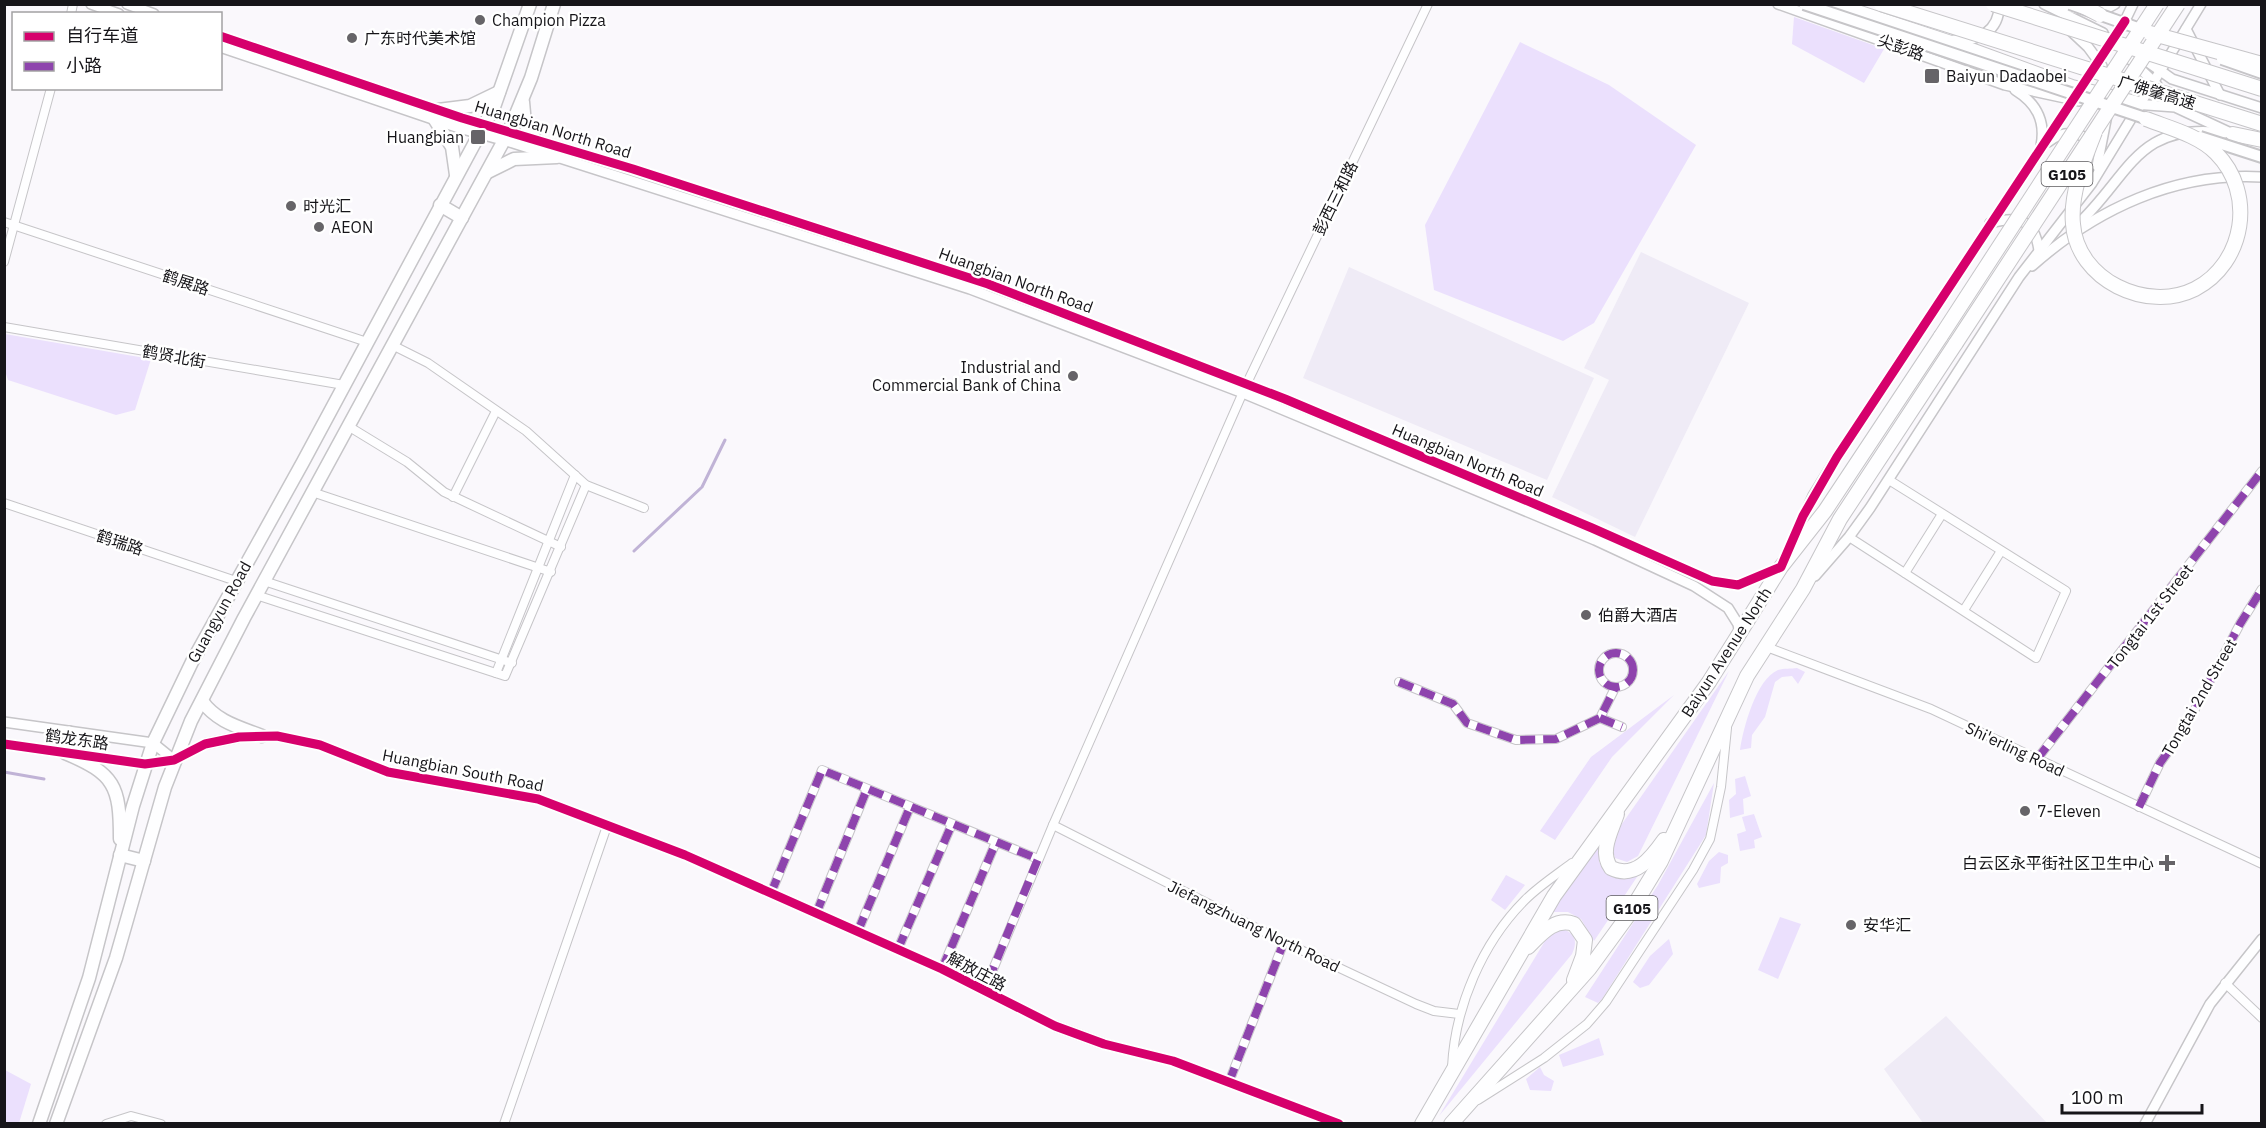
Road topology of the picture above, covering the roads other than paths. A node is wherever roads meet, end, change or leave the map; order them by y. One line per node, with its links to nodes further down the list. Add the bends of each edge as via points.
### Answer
1 (91, 4): 21 (street)
2 (127, 4): 22 (street)
3 (530, 4): 28 (main road, Guangyun Road)
4 (554, 4): 32 (main road, Guangyun Road)
5 (1428, 4): 74 (street, 彭西三和路)
6 (1778, 4): 38 (street, 尖彭路)
7 (1804, 4): 48 (main road, bridge)
8 (1833, 4): 29 (highway)
9 (1881, 4): 49 (highway, 广佛肇高速, bridge)
10 (1993, 4): 39 (highway, 广佛肇高速, bridge)
11 (1999, 4): 29 (street, via 1995,24 1986,34 1977,39)
12 (2043, 4): 30 (street); 62 (street, via 2088,47 2105,74 2106,126)
13 (2057, 4): 16 (street, via 2094,11)
14 (2070, 4): 23 (main road, bridge)
15 (2079, 4): 23 (highway, bridge)
16 (2115, 4)
17 (2133, 4): 24 (street)
18 (2157, 4): 89 (highway, Baiyun Avenue North / G105, bridge, via 1825,511)
19 (2178, 4): 51 (highway, Baiyun Avenue North / G105, bridge)
20 (2201, 4): 25 (street)
21 (113, 12)
22 (147, 12)
23 (2100, 15): 26 (main road, bridge)
24 (2125, 21): 30 (street); 31 (street, via 2121,29)
25 (2186, 29): 35 (street); 42 (street)
26 (2150, 33): 34 (highway, bridge); 36 (main road, bridge)
27 (222, 37): 47 (street, Huangbian North Road)
28 (518, 37): 32 (main road); 41 (main road, Guangyun Road)
29 (1940, 39): 45 (highway, via 2072,87)
30 (2114, 39): 31 (street); 56 (street)
31 (2123, 45): 35 (street); 37 (street, via 2131,60)
32 (539, 47): 43 (main road, Guangyun Road)
33 (222, 48): 47 (street, Huangbian North Road)
34 (2262, 64)
35 (2160, 71): 37 (street); 42 (street)
36 (2262, 73)
37 (2154, 81): 45 (street); 52 (street)
38 (2005, 85): 45 (street, 尖彭路, via 2103,104); 56 (street, via 2028,99 2037,110 2043,128)
39 (2262, 89)
40 (50, 90): 67 (street)
41 (500, 92): 47 (main road); 50 (main road, Guangyun Road)
42 (2220, 95): 44 (street)
43 (523, 99): 53 (main road, Guangyun Road); 54 (main road, via 525,124)
44 (2240, 102): 46 (street); 52 (street)
45 (2139, 104): 52 (street, 尖彭路, via 2175,107); 62 (street)
46 (2262, 108)
47 (437, 115): 50 (street, Huangbian North Road); 60 (main road, via 452,147)
48 (2146, 119): 51 (highway, bridge, via 2197,140 2213,151 2227,170 2239,200 2240,231 2229,257 2213,277 2184,292 2156,296 2124,290 2094,270 2079,247 2073,231 2073,207); 58 (main road, bridge)
49 (2262, 124)
50 (481, 129): 53 (street, Huangbian North Road); 60 (main road, Guangyun Road)
51 (2095, 132): 95 (highway, Baiyun Avenue North / G105, bridge, via 1840,519)
52 (2233, 134): 55 (highway); 58 (street); 68 (street, via 2188,130 2150,146 2124,169 2098,206)
53 (507, 135): 54 (street, Huangbian North Road); 57 (street, Huangbian North Road); 59 (main road, Guangyun Road)
54 (535, 139): 74 (street, Huangbian North Road, via 978,280)
55 (2262, 140)
56 (2040, 149): 62 (street, via 2060,135 2084,137 2095,149); 66 (street)
57 (557, 157): 59 (main road, via 514,159); 74 (street, Huangbian North Road, via 970,289)
58 (2262, 158)
59 (487, 173): 64 (main road, Guangyun Road)
60 (456, 175): 63 (main road, Guangyun Road)
61 (2262, 177): 68 (street, via 2214,178 2149,193 2107,212)
62 (2092, 183): 68 (street)
63 (440, 205): 64 (main road); 71 (main road, Guangyun Road)
64 (462, 218): 72 (main road, Guangyun Road)
65 (4, 222): 67 (street, 鹤展路)
66 (1990, 223): 68 (street, via 2006,219 2023,221 2036,234); 89 (street, via 1821,483)
67 (15, 226): 69 (street); 71 (street, 鹤展路)
68 (2043, 252): 79 (street, via 2019,277)
69 (4, 262)
70 (4, 327): 73 (street, 鹤贤北街)
71 (367, 342): 73 (main road, Guangyun Road)
72 (392, 345): 75 (street, via 428,363); 76 (main road, Guangyun Road)
73 (344, 385): 93 (main road, Guangyun Road)
74 (1245, 388): 89 (street, Huangbian North Road, via 1592,528 1712,581 1738,585); 101 (street, Huangbian North Road, via 1694,586 1728,608); 127 (street, 彭西三和路)
75 (496, 411): 78 (street, via 526,431); 82 (street)
76 (348, 426): 81 (main road, Guangyun Road); 82 (street, via 378,442)
77 (2262, 471): 118 (street, Tongtai 1st Street)
78 (576, 476): 80 (street); 90 (street)
79 (1888, 480): 85 (street); 86 (street)
80 (586, 485): 84 (street); 87 (street)
81 (312, 492): 90 (street); 94 (main road, Guangyun Road)
82 (453, 497): 87 (street)
83 (4, 503): 93 (street, 鹤瑞路)
84 (644, 508)
85 (1942, 514): 88 (street); 92 (street)
86 (1849, 537): 92 (street); 95 (street)
87 (561, 547): 91 (street)
88 (2001, 551): 98 (street); 98 (street, via 2066,591 2036,658)
89 (1781, 567): 101 (highway, Baiyun Avenue North / G105)
90 (538, 568): 91 (street); 103 (street)
91 (551, 572): 104 (street)
92 (1905, 573): 98 (street)
93 (236, 581): 99 (main road, Guangyun Road)
94 (264, 581): 97 (main road, Guangyun Road); 103 (street)
95 (1803, 588): 102 (highway, Baiyun Avenue North / G105)
96 (2262, 589): 124 (street, Tongtai 2nd Street, via 2185,728 2160,763)
97 (256, 595): 100 (main road, Guangyun Road); 105 (street)
98 (1964, 610)
99 (219, 612): 100 (main road, via 229,621); 115 (main road, Guangyun Road)
100 (244, 618): 108 (main road, Guangyun Road)
101 (1740, 635): 122 (highway, Baiyun Avenue North / G105)
102 (1764, 646): 109 (highway, Baiyun Avenue North / G105); 118 (street, Shi'erling Road, via 1931,709)
103 (501, 659): 104 (street); 105 (street)
104 (512, 663): 105 (street, via 505,676)
105 (496, 673)
106 (1399, 682): 110 (street, via 1453,704 1467,723 1516,740 1556,738)
107 (1615, 688): 107 (street, via 1626,685 1634,670 1629,659 1618,653 1607,656 1599,669 1602,680); 110 (street)
108 (202, 701): 114 (main road, via 222,720); 119 (main road, Guangyun Road)
109 (1729, 710): 125 (highway, Baiyun Avenue North / G105); 150 (street, via 1710,839 1612,993 1575,1034)
110 (1600, 718): 112 (street)
111 (4, 722): 113 (street, 鹤龙东路)
112 (1622, 727)
113 (69, 731): 115 (street, 鹤龙东路); 117 (street)
114 (262, 736): 119 (street, Huangbian South Road, via 205,744); 128 (street, Huangbian South Road, via 320,745 397,774 538,800)
115 (153, 743): 119 (street); 120 (main road, Guangyun Road)
116 (4, 744): 117 (street, 鹤龙东路)
117 (65, 753): 120 (street, 鹤龙东路); 130 (main road, via 90,763 116,791)
118 (2037, 759): 124 (street, Shi'erling Road)
119 (174, 760): 120 (street, 鹤龙东路); 133 (main road, Guangyun Road)
120 (145, 764): 130 (main road, Guangyun Road)
121 (867, 789): 123 (street); 135 (street, via 822,770); 136 (street)
122 (1621, 800): 125 (highway, via 1605,858 1617,871 1634,870 1646,862); 131 (highway, Baiyun Avenue North / G105)
123 (910, 807): 126 (street); 137 (street)
124 (2139, 807): 134 (street, Shi'erling Road)
125 (1680, 818): 144 (highway, Baiyun Avenue North / G105, via 1641,894 1604,951)
126 (952, 824): 129 (street); 140 (street)
127 (1053, 825): 132 (street, 彭西三和路); 139 (street, Jiefangzhuang North Road)
128 (607, 826): 135 (street, 解放庄路); 155 (street)
129 (996, 842): 132 (street); 142 (street)
130 (120, 855): 133 (main road); 151 (main road, Guangyun Road, via 88,978)
131 (1581, 857): 141 (highway, Baiyun Avenue North / G105); 146 (street, via 1532,893 1508,920 1478,971)
132 (1038, 860): 145 (street, 彭西三和路)
133 (144, 861): 152 (main road, Guangyun Road, via 106,986)
134 (2262, 864)
135 (771, 893): 136 (street, 解放庄路)
136 (816, 914): 137 (street, 解放庄路)
137 (858, 931): 140 (street, 解放庄路)
138 (2262, 939): 143 (street)
139 (1284, 942): 146 (street, Jiefangzhuang North Road, via 1425,1007); 149 (street)
140 (898, 949): 142 (street, 解放庄路)
141 (1517, 957): 144 (highway, via 1554,925 1574,924 1582,933 1584,948); 148 (highway, Baiyun Avenue North / G105)
142 (942, 969): 145 (street, 解放庄路)
143 (2224, 983): 147 (street); 159 (street)
144 (1570, 990): 150 (highway, Baiyun Avenue North / G105)
145 (984, 991): 149 (street, 解放庄路, via 1032,1017 1080,1036 1173,1061)
146 (1460, 1014): 148 (street)
147 (2262, 1018)
148 (1451, 1075): 157 (highway, Baiyun Avenue North / G105)
149 (1229, 1082): 156 (street, 解放庄路)
150 (1462, 1110): 158 (highway, Baiyun Avenue North / G105)
151 (39, 1124)
152 (56, 1124)
153 (106, 1124): 154 (street, via 130,1116)
154 (160, 1124)
155 (504, 1124)
156 (1339, 1124)
157 (1422, 1124)
158 (1451, 1124)
159 (2145, 1124)

